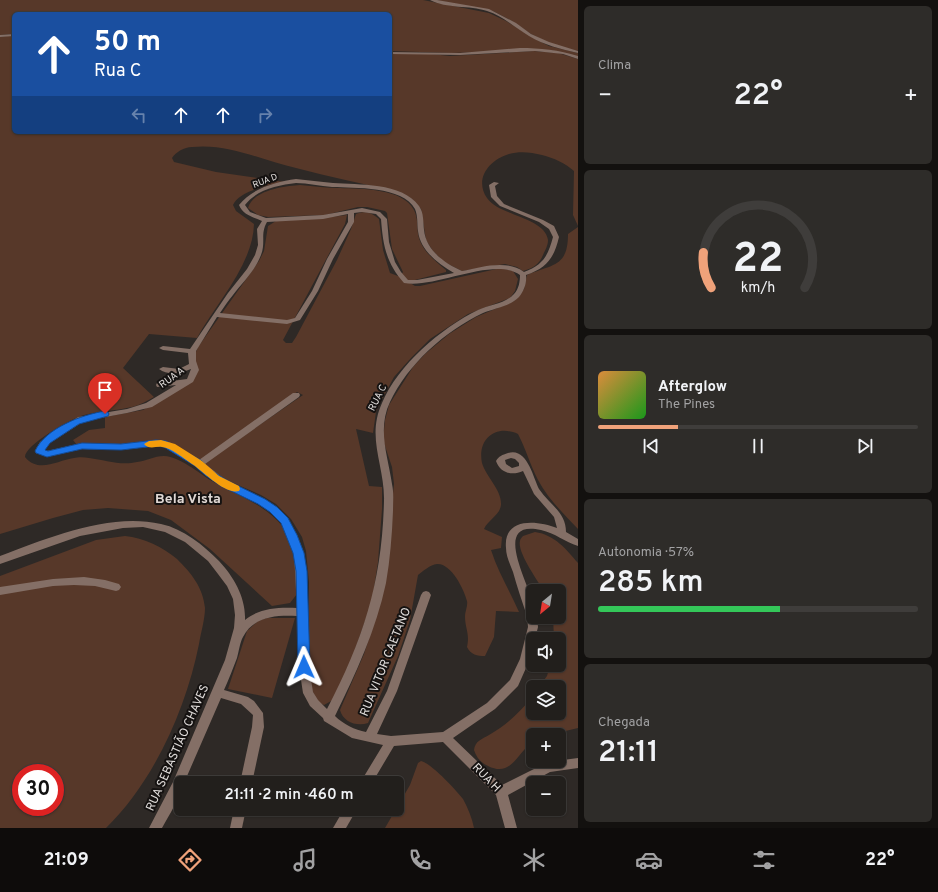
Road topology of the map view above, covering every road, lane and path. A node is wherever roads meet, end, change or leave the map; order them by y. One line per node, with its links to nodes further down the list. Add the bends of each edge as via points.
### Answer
1 (432, 0): 4 (street, via 488,10 547,43)
2 (12, 35): 3 (street)
3 (0, 36)
4 (578, 52)
5 (392, 53): 6 (street, via 453,54 532,50 556,51)
6 (578, 58)
7 (496, 183): 11 (street, via 492,186 492,194 497,202 554,229 554,248 543,265)
8 (351, 213): 9 (street, RUA D); 10 (street, RUA D, via 368,210 382,216 388,253 398,273 406,282 417,283); 12 (street, via 351,222 298,319 287,322)
9 (265, 220): 10 (street, RUA D, via 248,213 242,205 251,196 276,185 297,181 389,191 403,196 414,204 420,213 422,236 429,250 442,263); 12 (street, via 260,229 261,245 258,255 250,270)
10 (460, 273): 11 (street, via 508,266 517,268)
11 (523, 274): 31 (street, RUA C, via 519,292 510,300 455,326 430,346 409,368 384,406 378,433 387,470 389,499 383,572 371,621 349,677)
12 (215, 315): 14 (street)
13 (163, 348): 14 (street)
14 (192, 351): 15 (street, RUA A)
15 (194, 365): 16 (street, via 180,371); 17 (street, RUA A, via 194,374)
16 (163, 369)
17 (190, 380): 18 (street); 20 (street, RUA A, via 159,400 137,409 81,419 43,444 39,451 47,454 82,446 121,447 161,443 172,446)
18 (160, 385)
19 (296, 395): 20 (street)
20 (199, 464): 28 (street, via 220,481 273,509 284,521 299,553)
21 (524, 464): 22 (street, via 536,490 558,514)
22 (561, 534): 23 (street); 32 (street, via 527,525 520,527 513,534 511,552 532,616 531,638 525,659 514,683 491,706)
23 (578, 544)
24 (0, 560): 29 (street, RUA SEBASTIÃO CHAVES, via 52,540 98,529 137,523 163,527 200,549 226,576 240,609 238,632)
25 (116, 587): 26 (street, via 90,580)
26 (0, 591)
27 (426, 595): 33 (street, RUA VITOR CAETANO, via 392,690)
28 (302, 612): 29 (street, via 278,611 258,616 244,627); 31 (street, via 304,667 308,693)
29 (233, 648): 30 (street, RUA SEBASTIÃO CHAVES)
30 (217, 692): 36 (street, via 244,700 258,713 258,727); 41 (street, RUA SEBASTIÃO CHAVES, via 171,800)
31 (328, 718): 33 (street, via 345,729)
32 (445, 737): 34 (street); 38 (street, RUA H)
33 (369, 738): 34 (street)
34 (391, 741): 37 (street)
35 (578, 763): 38 (street, via 548,767)
36 (248, 776)
37 (370, 776)
38 (501, 792): 44 (street, RUA H)
39 (239, 816): 42 (street)
40 (347, 816): 43 (street)
41 (155, 828)
42 (236, 828)
43 (339, 828)
44 (511, 828)

